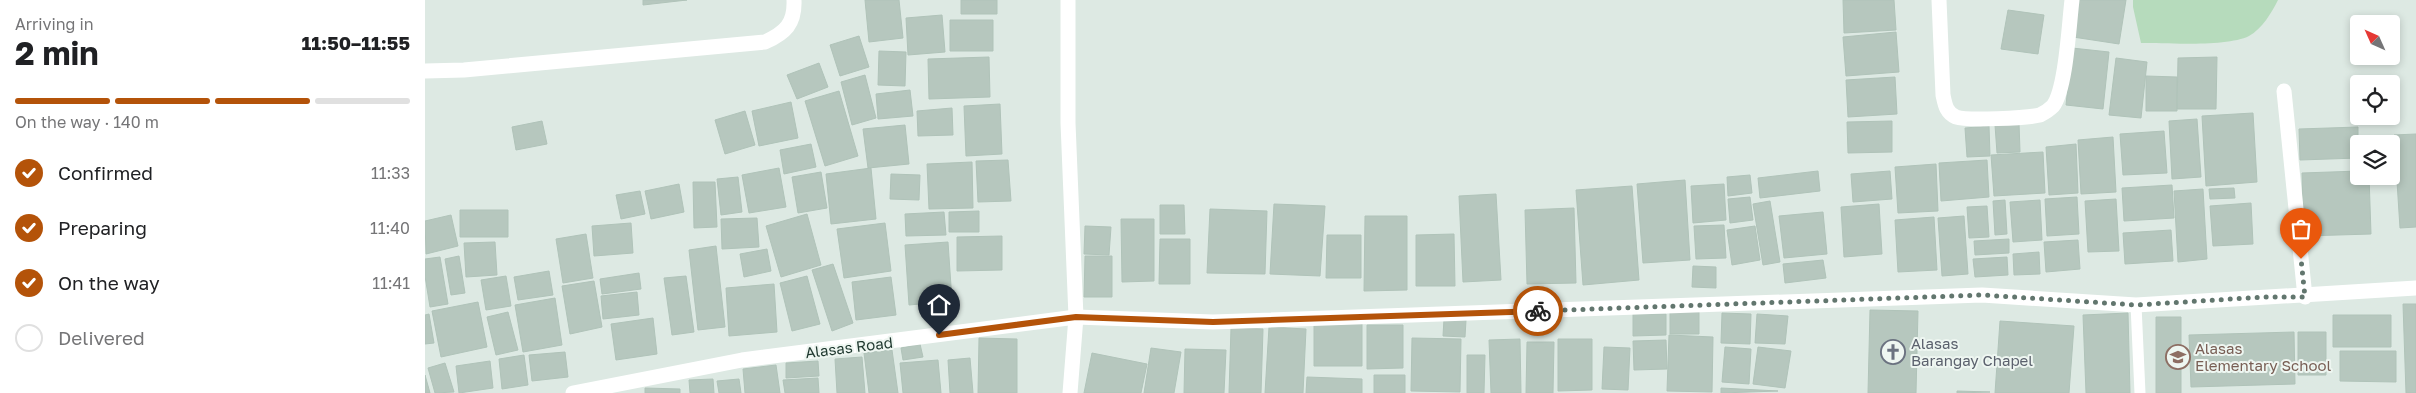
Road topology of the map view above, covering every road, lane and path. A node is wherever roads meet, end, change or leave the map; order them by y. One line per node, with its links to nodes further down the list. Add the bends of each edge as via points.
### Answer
1 (794, 0): 5 (street, via 790,22 783,34 765,42)
2 (1068, 0): 10 (street, via 1068,123)
3 (1939, 0): 4 (street, via 1945,108 1954,116 1966,119 2043,114 2053,105 2061,90)
4 (2072, 0)
5 (425, 71)
6 (2284, 91): 8 (street)
7 (2416, 288): 8 (street, Alasas Road)
8 (2305, 297): 9 (street, Alasas Road)
9 (2136, 305): 10 (street, Alasas Road, via 1982,295 1213,322); 13 (lane)
10 (1076, 317): 11 (street, Alasas Road, via 742,360); 12 (street)
11 (573, 393)
12 (1070, 393)
13 (2140, 393)

